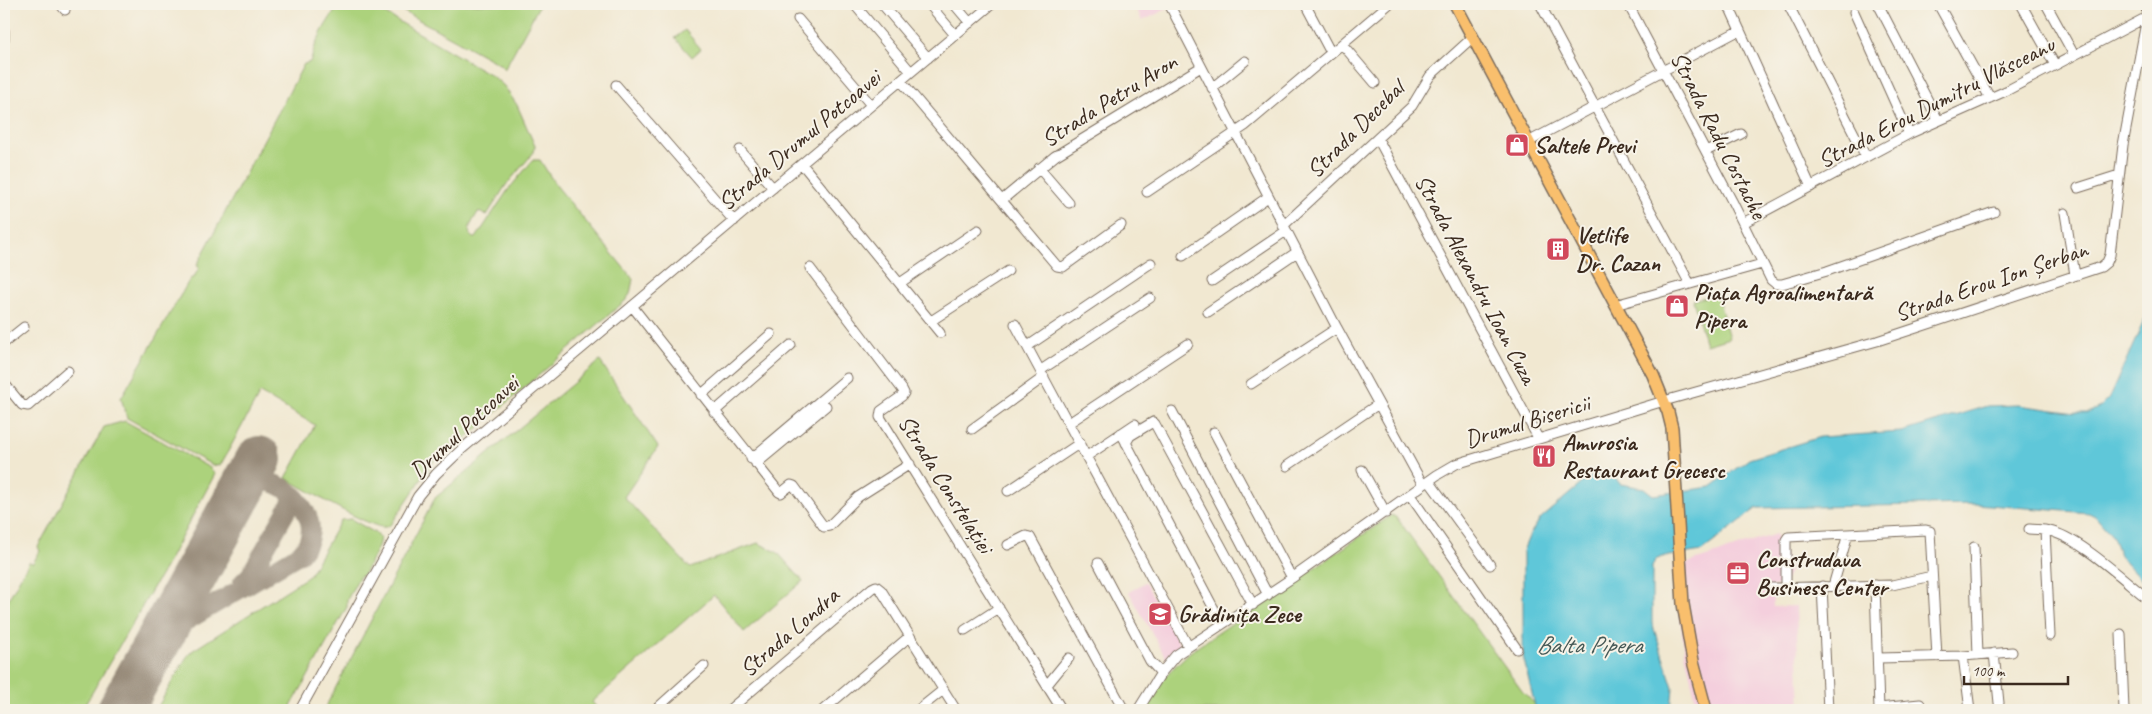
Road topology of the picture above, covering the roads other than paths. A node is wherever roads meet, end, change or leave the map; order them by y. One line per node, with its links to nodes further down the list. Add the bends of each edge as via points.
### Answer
1 (854, 4): 36 (street)
2 (882, 4): 31 (street)
3 (929, 4): 25 (street)
4 (954, 4): 22 (street)
5 (992, 4): 22 (street, Strada Drumul Potcoavei)
6 (1170, 4): 34 (street)
7 (1305, 4): 29 (street)
8 (1390, 4): 28 (street)
9 (1455, 4): 26 (main road)
10 (1540, 4): 43 (street)
11 (1628, 4): 35 (street, Strada Radu Costache)
12 (1728, 4): 23 (street)
13 (1788, 4): 52 (street)
14 (1878, 4): 44 (street)
15 (1938, 4): 41 (street)
16 (2021, 4): 33 (street)
17 (2046, 4): 30 (street)
18 (2146, 4): 20 (street, Strada Erou Ion Șerban)
19 (1854, 12): 47 (street)
20 (2147, 17): 30 (street, Strada Erou Dumitru Vlăsceanu); 55 (street, Strada Erou Ion Șerban)
21 (798, 19): 42 (street)
22 (970, 23): 25 (street, Strada Drumul Potcoavei)
23 (1740, 30): 35 (street); 56 (street)
24 (4, 31): 27 (street)
25 (955, 35): 31 (street, Strada Drumul Potcoavei)
26 (1473, 37): 48 (street, Strada Decebal, via 1430,76 1416,101); 49 (main road)
27 (4, 39)
28 (1342, 44): 29 (street); 38 (street)
29 (1331, 53): 45 (street)
30 (2074, 55): 33 (street, Strada Erou Dumitru Vlăsceanu)
31 (928, 58): 36 (street, Strada Drumul Potcoavei)
32 (1245, 61): 40 (street)
33 (2055, 65): 41 (street, Strada Erou Dumitru Vlăsceanu)
34 (1201, 67): 40 (street); 54 (street, Strada Petru Aron)
35 (1663, 70): 43 (street); 51 (street, Strada Radu Costache)
36 (911, 72): 37 (street, Strada Drumul Potcoavei)
37 (901, 81): 42 (street, Strada Drumul Potcoavei); 61 (street)
38 (1375, 83)
39 (616, 85): 65 (street)
40 (1212, 88): 45 (street)
41 (1990, 98): 44 (street, Strada Erou Dumitru Vlăsceanu)
42 (872, 105): 53 (street, Strada Drumul Potcoavei)
43 (1595, 106): 49 (street); 79 (street)
44 (1938, 120): 47 (street, Strada Erou Dumitru Vlăsceanu)
45 (1235, 133): 59 (street); 60 (street)
46 (1741, 134): 51 (street)
47 (1909, 134): 52 (street, Strada Erou Dumitru Vlăsceanu)
48 (1378, 139): 68 (street, Strada Decebal); 110 (street, Strada Alexandru Ioan Cuza)
49 (1528, 142): 81 (main road)
50 (740, 150): 57 (street)
51 (1706, 151): 66 (street, Strada Radu Costache)
52 (1866, 157): 56 (street, Strada Erou Dumitru Vlăsceanu)
53 (802, 164): 57 (street, Strada Drumul Potcoavei); 78 (street)
54 (1039, 168): 61 (street, Strada Petru Aron); 62 (street, Strada Petru Aron)
55 (2119, 175): 58 (street); 76 (street, Strada Erou Ion Șerban, via 2108,262)
56 (1811, 187): 66 (street, Strada Erou Dumitru Vlăsceanu)
57 (773, 188): 65 (street, Strada Drumul Potcoavei)
58 (2078, 188)
59 (1147, 192)
60 (1268, 197): 68 (street); 71 (street)
61 (1002, 200): 67 (street, via 1059,267)
62 (1070, 203)
63 (1994, 212): 73 (street, Strada Radu Costache, via 1782,284 1771,280)
64 (2065, 213): 76 (street)
65 (734, 221): 82 (street, Strada Drumul Potcoavei)
66 (1743, 223): 73 (street, Strada Radu Costache)
67 (1121, 226)
68 (1284, 228): 70 (street); 77 (street, Strada Decebal)
69 (978, 230): 78 (street)
70 (1297, 252): 83 (street); 87 (street)
71 (1183, 256)
72 (1151, 263): 93 (street)
73 (1762, 264): 79 (street)
74 (810, 268): 115 (street, Strada Constelației, via 902,389 902,396 880,414)
75 (1008, 271): 84 (street)
76 (2075, 275): 100 (street, Strada Erou Ion Șerban, via 1877,340)
77 (1212, 281)
78 (900, 283): 84 (street)
79 (1690, 284): 81 (street)
80 (1150, 298): 95 (street)
81 (1615, 305): 100 (main road)
82 (632, 306): 99 (street); 161 (street, Drumul Potcoavei, via 436,474 418,496)
83 (1208, 312)
84 (931, 321): 88 (street)
85 (1015, 324): 93 (street)
86 (24, 327): 90 (street)
87 (1337, 328): 98 (street); 101 (street)
88 (940, 333)
89 (771, 334): 99 (street)
90 (4, 343)
91 (1188, 344): 105 (street)
92 (792, 345): 104 (street)
93 (1028, 346): 95 (street)
94 (68, 371): 97 (street, via 28,406 22,405)
95 (1043, 373): 105 (street); 107 (street)
96 (847, 378): 114 (street)
97 (4, 383)
98 (1251, 384)
99 (701, 395): 104 (street)
100 (1664, 401): 110 (street, Drumul Bisericii); 170 (main road, via 1672,428 1685,613)
101 (1377, 405): 116 (street); 118 (street)
102 (826, 406): 114 (street)
103 (1172, 411): 136 (street)
104 (714, 412): 114 (street)
105 (1069, 423): 112 (street)
106 (1135, 424): 109 (street)
107 (972, 429)
108 (1214, 432): 130 (street)
109 (1121, 433): 111 (street); 113 (street)
110 (1538, 438): 118 (street, Drumul Bisericii, via 1466,460)
111 (1126, 443): 138 (street, via 1130,436 1153,422 1155,424); 140 (street)
112 (1080, 444): 113 (street); 119 (street)
113 (1087, 456): 145 (street)
114 (754, 461): 115 (street, via 779,492 794,486 826,527 858,497)
115 (910, 464): 139 (street, Strada Constelației)
116 (1287, 466)
117 (1362, 470): 121 (street)
118 (1426, 483): 120 (street, Drumul Bisericii); 128 (street)
119 (1008, 491)
120 (1410, 495): 121 (street, Drumul Bisericii); 146 (street)
121 (1386, 512): 130 (street, Drumul Bisericii)
122 (2029, 529): 123 (street)
123 (2045, 530): 137 (street, via 2086,550); 144 (street)
124 (1848, 534): 129 (street, via 1930,531); 133 (street); 134 (street, via 1788,538)
125 (1008, 545): 168 (street, via 1030,537)
126 (1974, 547): 149 (street)
127 (1098, 563): 155 (street, via 1153,666)
128 (1490, 565)
129 (1932, 576): 131 (street); 151 (street)
130 (1292, 578): 136 (street, Drumul Bisericii)
131 (1875, 585): 133 (street); 153 (street)
132 (1822, 586): 133 (street); 134 (street); 171 (street)
133 (1833, 586)
134 (1786, 587): 135 (street)
135 (1771, 588)
136 (1268, 595): 138 (street, Drumul Bisericii)
137 (2148, 599)
138 (1253, 605): 140 (street, Drumul Bisericii)
139 (999, 608): 141 (street); 156 (street, Strada Constelației)
140 (1222, 624): 145 (street, Drumul Bisericii)
141 (965, 630)
142 (2121, 634): 173 (street)
143 (910, 636): 157 (street); 163 (street, Strada Londra, via 876,586); 164 (street)
144 (2050, 636)
145 (1188, 646): 155 (street, Drumul Bisericii)
146 (1517, 649)
147 (2012, 652): 148 (street)
148 (1994, 654): 149 (street); 158 (street)
149 (1978, 655): 150 (street)
150 (1963, 656): 151 (street); 172 (street)
151 (1937, 657): 153 (street)
152 (1069, 658): 156 (street)
153 (1878, 658): 160 (street)
154 (704, 666): 162 (street)
155 (1161, 673): 169 (street, Drumul Bisericii)
156 (1047, 685): 167 (street, Strada Constelației)
157 (943, 690): 165 (street); 166 (street)
158 (1999, 702)
159 (1920, 704): 160 (street)
160 (1879, 709)
161 (300, 710)
162 (655, 710)
163 (728, 710)
164 (823, 710)
165 (918, 710)
166 (956, 710)
167 (1062, 710)
168 (1124, 710)
169 (1138, 710)
170 (1706, 710)
171 (1828, 710)
172 (1970, 710)
173 (2124, 710)

